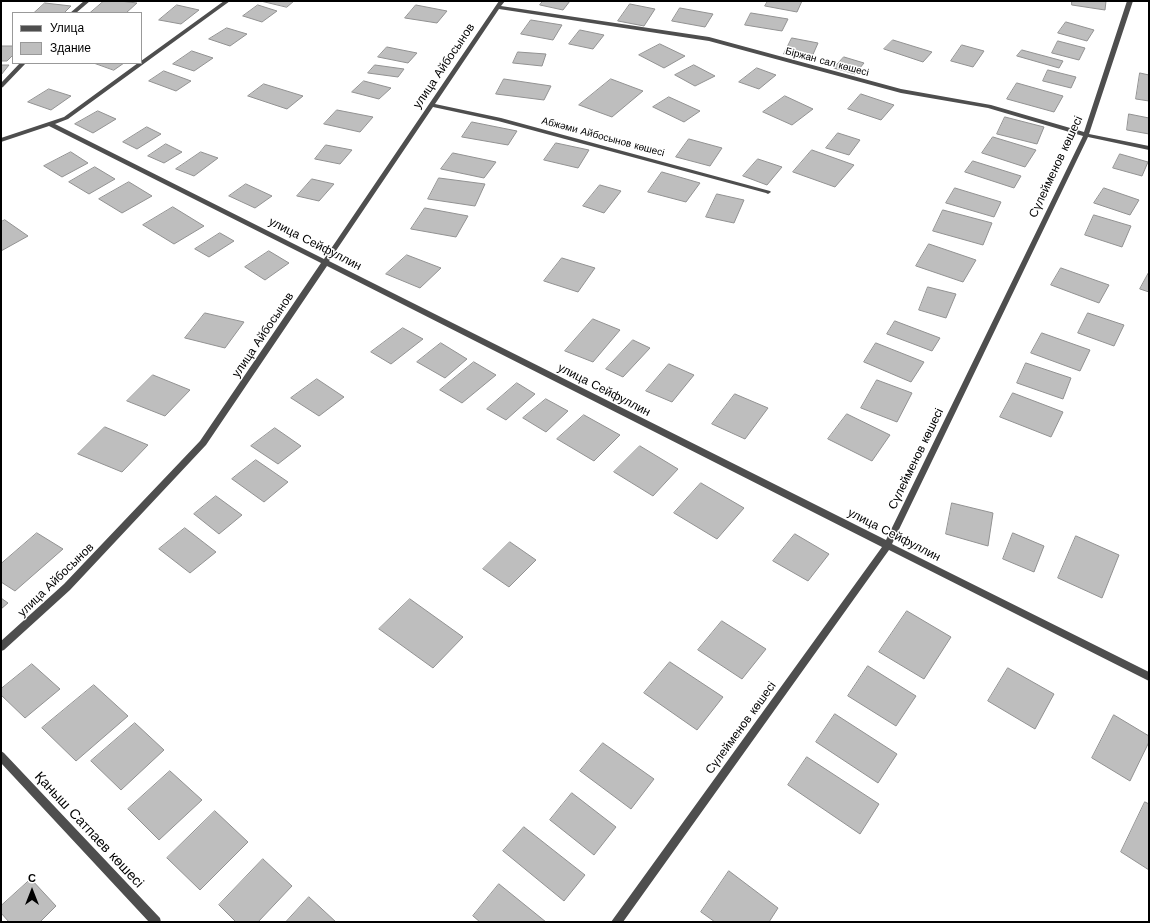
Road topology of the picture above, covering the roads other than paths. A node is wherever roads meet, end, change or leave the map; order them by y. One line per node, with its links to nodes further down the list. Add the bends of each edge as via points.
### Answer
1 (87, 1): 5 (street)
2 (227, 1): 6 (street)
3 (1130, 1): 12 (street, Сүлейменов көшесі)
4 (500, 4): 10 (street, улица Айбосынов); 12 (street, Біржан сал көшесі, via 709,39 900,91 989,106)
5 (74, 12)
6 (142, 63)
7 (22, 64): 9 (street)
8 (140, 64): 11 (street, via 66,118)
9 (1, 86)
10 (431, 105): 15 (street, Абжәми Айбосынов көшесі, via 499,119); 16 (street, улица Айбосынов)
11 (49, 123): 13 (street); 16 (street, улица Сейфуллин)
12 (1086, 135): 14 (street, Біржан сал көшесі); 17 (street, Сүлейменов көшесі)
13 (1, 140)
14 (1149, 148)
15 (768, 192)
16 (325, 262): 17 (street, улица Сейфуллин); 18 (street, улица Айбосынов, via 203,443 67,588)
17 (887, 546): 19 (street, улица Сейфуллин); 22 (street, Сүлейменов көшесі)
18 (1, 647)
19 (1149, 677)
20 (1, 756): 21 (street, Қаныш Сатпаев көшесі)
21 (156, 922)
22 (616, 922)

